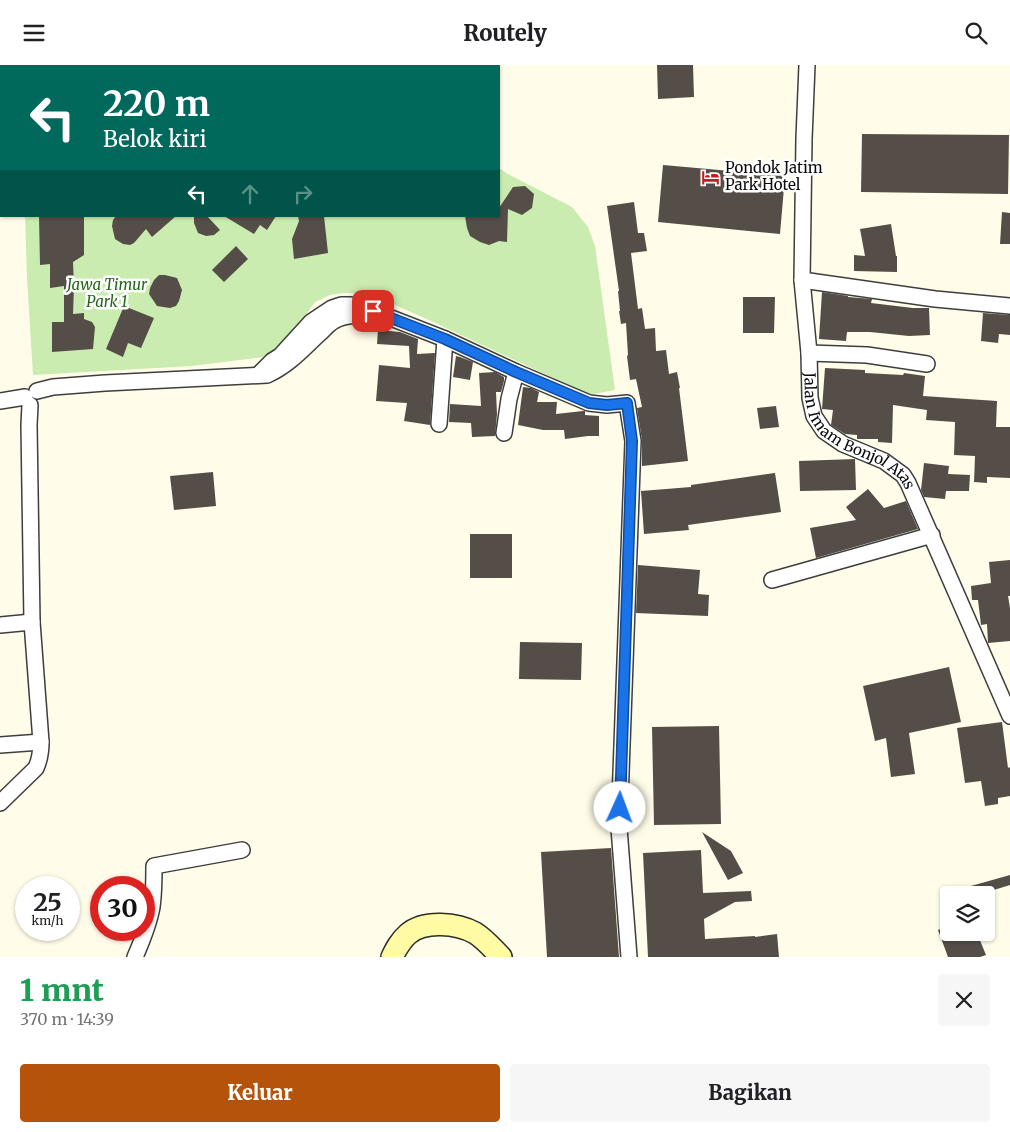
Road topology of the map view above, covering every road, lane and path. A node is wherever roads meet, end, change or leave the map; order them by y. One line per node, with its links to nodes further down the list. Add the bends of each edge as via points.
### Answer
1 (807, 65): 2 (street, Jalan Imam Bonjol Atas)
2 (802, 280): 3 (street); 5 (street, Jalan Imam Bonjol Atas)
3 (1010, 306)
4 (445, 339): 7 (street); 8 (street, via 373,311 341,305 311,323 258,375 53,387); 10 (street)
5 (809, 353): 6 (street, via 868,355); 12 (street, Jalan Imam Bonjol Atas, via 810,398 814,416 824,431 843,444 884,461 903,475)
6 (926, 364)
7 (516, 372): 11 (street); 24 (street, via 589,403 627,403 632,441 619,828)
8 (31, 398): 9 (street); 14 (street)
9 (0, 401)
10 (439, 424)
11 (504, 433)
12 (932, 535): 13 (street); 16 (street, Jalan Imam Bonjol Atas)
13 (772, 580)
14 (32, 622): 15 (street); 17 (street)
15 (0, 625)
16 (1010, 715)
17 (42, 742): 18 (street); 19 (street, via 36,768)
18 (0, 745)
19 (0, 803)
20 (242, 851): 21 (street, via 154,866 152,909)
21 (135, 957)
22 (392, 957): 23 (main road, via 408,933 441,924 475,933)
23 (501, 957)
24 (629, 957)

